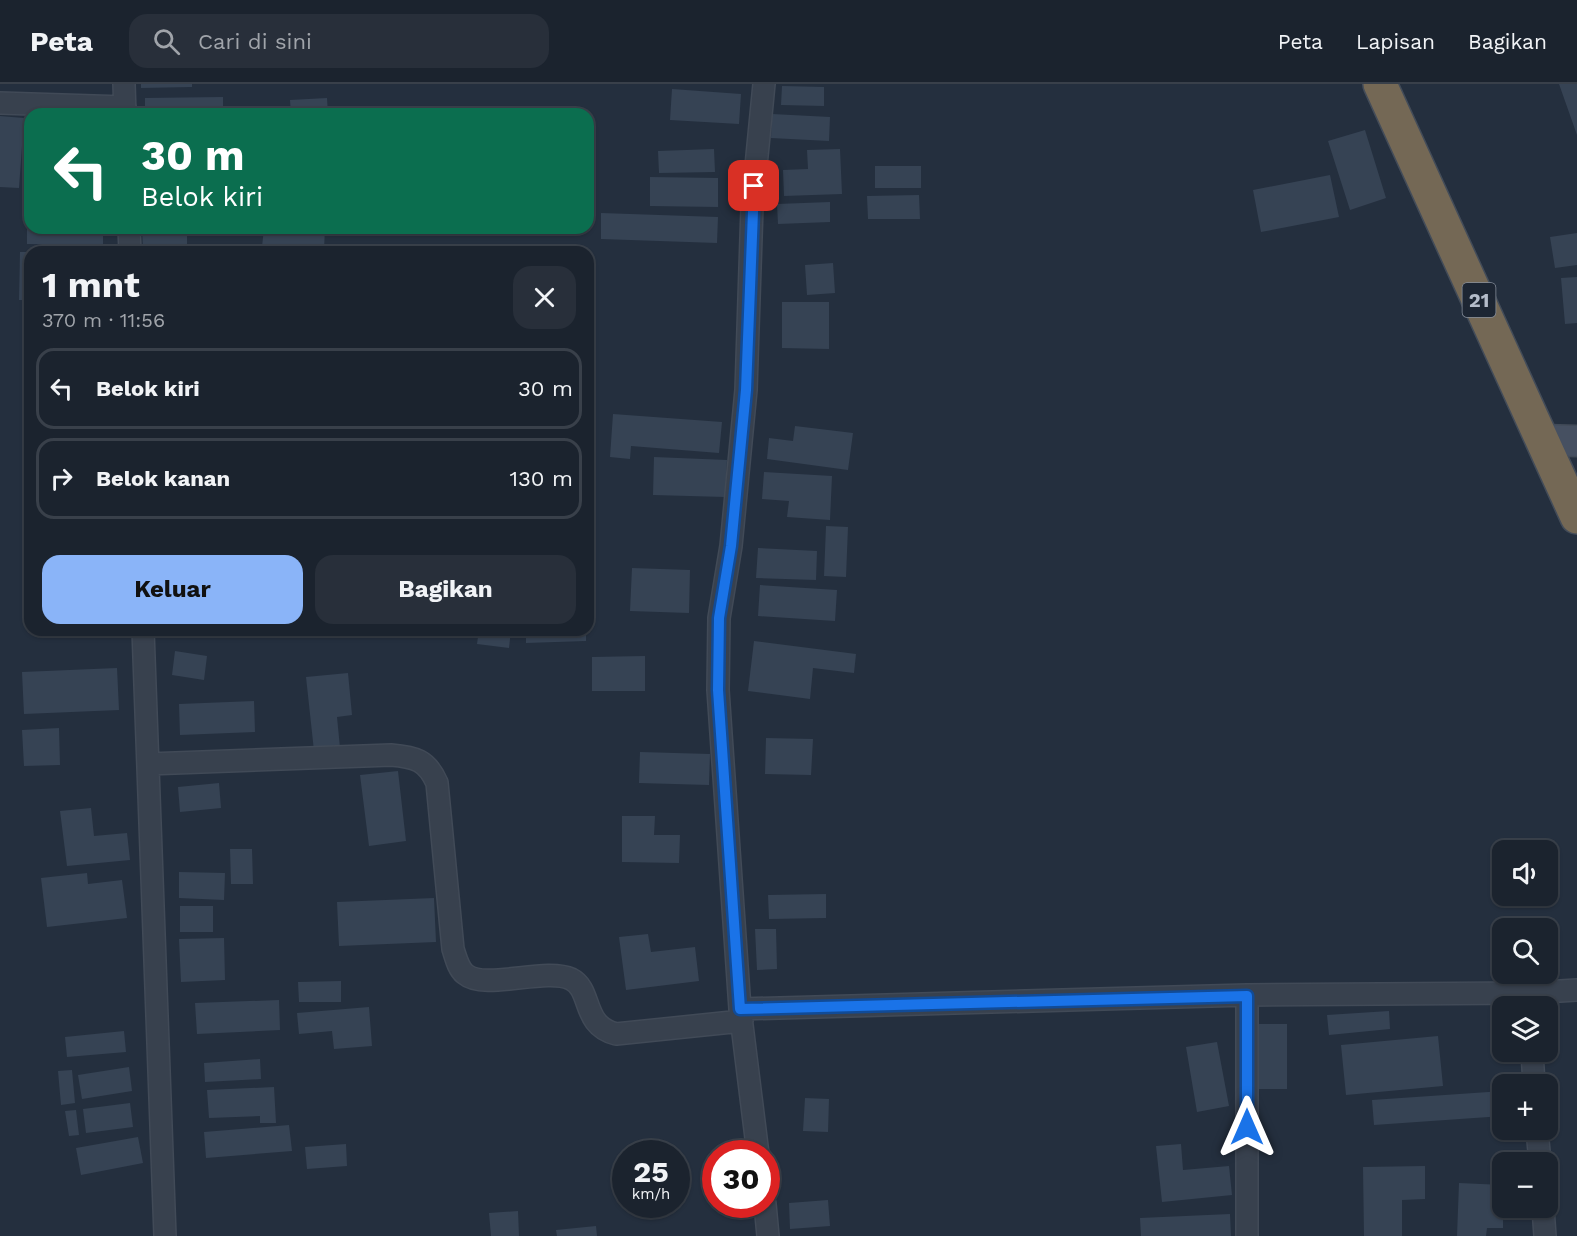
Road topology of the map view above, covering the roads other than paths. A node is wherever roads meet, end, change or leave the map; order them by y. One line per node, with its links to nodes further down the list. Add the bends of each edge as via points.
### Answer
1 (124, 84): 6 (street)
2 (764, 84): 16 (street, via 752,207 746,390 731,546 719,618 718,690)
3 (1380, 84): 7 (highway, 21)
4 (0, 103): 5 (street)
5 (78, 108)
6 (125, 108)
7 (1542, 440): 8 (street); 9 (highway, 21)
8 (1577, 441)
9 (1577, 517)
10 (143, 636): 11 (street)
11 (148, 765): 16 (street, via 409,757 425,764 437,783 453,950 467,976 482,980 549,975 571,979 579,987 597,1025 616,1034); 20 (street)
12 (1577, 990): 14 (street)
13 (1247, 996): 15 (street); 16 (street); 22 (street)
14 (1548, 996)
15 (1492, 999)
16 (741, 1015): 17 (street)
17 (756, 1140)
18 (766, 1218): 21 (street)
19 (1544, 1218): 23 (street)
20 (165, 1236)
21 (768, 1236)
22 (1247, 1236)
23 (1545, 1236)

